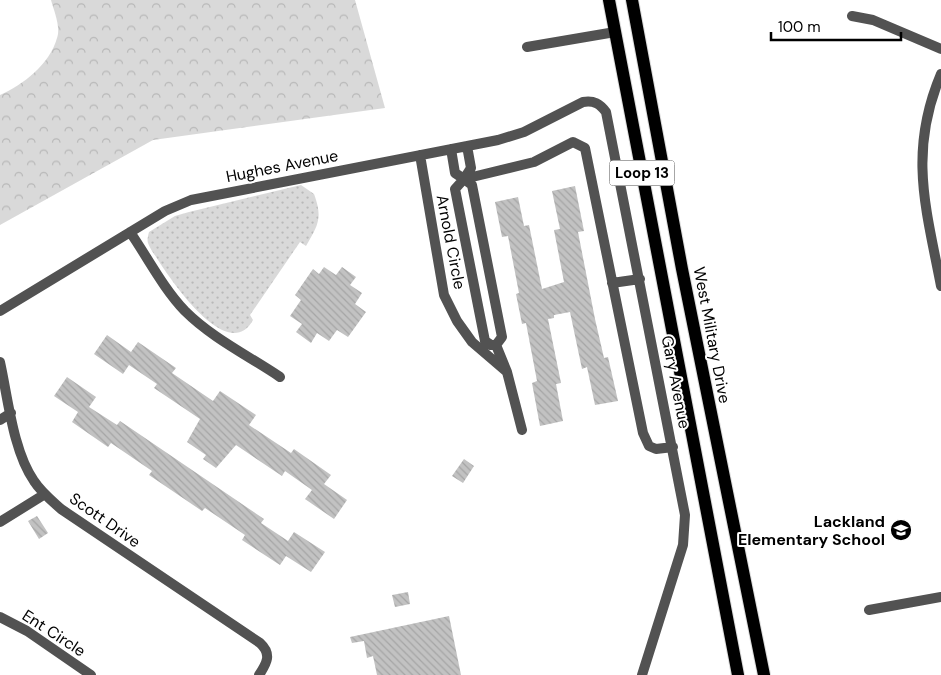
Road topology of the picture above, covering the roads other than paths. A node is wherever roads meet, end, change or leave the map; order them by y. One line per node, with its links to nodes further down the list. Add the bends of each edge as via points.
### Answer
1 (609, 0): 4 (main road, Loop 13)
2 (632, 0): 37 (main road, West Military Drive / Loop 13, via 682,269)
3 (852, 16): 6 (street, via 873,20)
4 (615, 32): 5 (street); 36 (main road, Loop 13)
5 (526, 47)
6 (941, 49)
7 (941, 74): 16 (street, via 927,122 921,176)
8 (590, 101): 9 (street, Hughes Avenue, via 569,108 524,132); 14 (street, Gary Avenue, via 599,104 606,112)
9 (467, 146): 10 (street, Hughes Avenue); 12 (street, via 471,168)
10 (451, 149): 11 (street, Hughes Avenue); 12 (street, via 455,173)
11 (420, 156): 13 (street, Hughes Avenue, via 205,196 165,212); 20 (street, Arnold Circle, via 444,295 457,321)
12 (464, 179): 15 (street, via 534,162 573,142 582,145 586,148); 18 (street, via 455,189 455,194); 19 (street, via 472,185 502,337)
13 (130, 232): 17 (street, Hughes Avenue); 23 (street, via 186,311 214,335)
14 (640, 279): 15 (street); 27 (street, Gary Avenue)
15 (612, 283): 27 (street, via 643,433 649,446)
16 (941, 286)
17 (0, 311)
18 (484, 336): 19 (street, via 485,341); 20 (street)
19 (496, 344): 22 (street)
20 (478, 346): 22 (street, Arnold Circle)
21 (0, 362): 24 (street, Scott Drive)
22 (507, 372): 26 (street)
23 (280, 377)
24 (11, 413): 25 (street); 28 (street, Scott Drive, via 22,458 33,480)
25 (0, 420)
26 (522, 430)
27 (673, 447): 35 (street, Gary Avenue, via 685,515 683,545)
28 (45, 494): 29 (street); 34 (street, Scott Drive, via 61,509 267,650 266,664)
29 (0, 522)
30 (941, 597): 31 (street)
31 (869, 610)
32 (0, 617): 33 (street, Ent Circle)
33 (91, 675)
34 (259, 675)
35 (642, 675)
36 (738, 675)
37 (764, 675)

